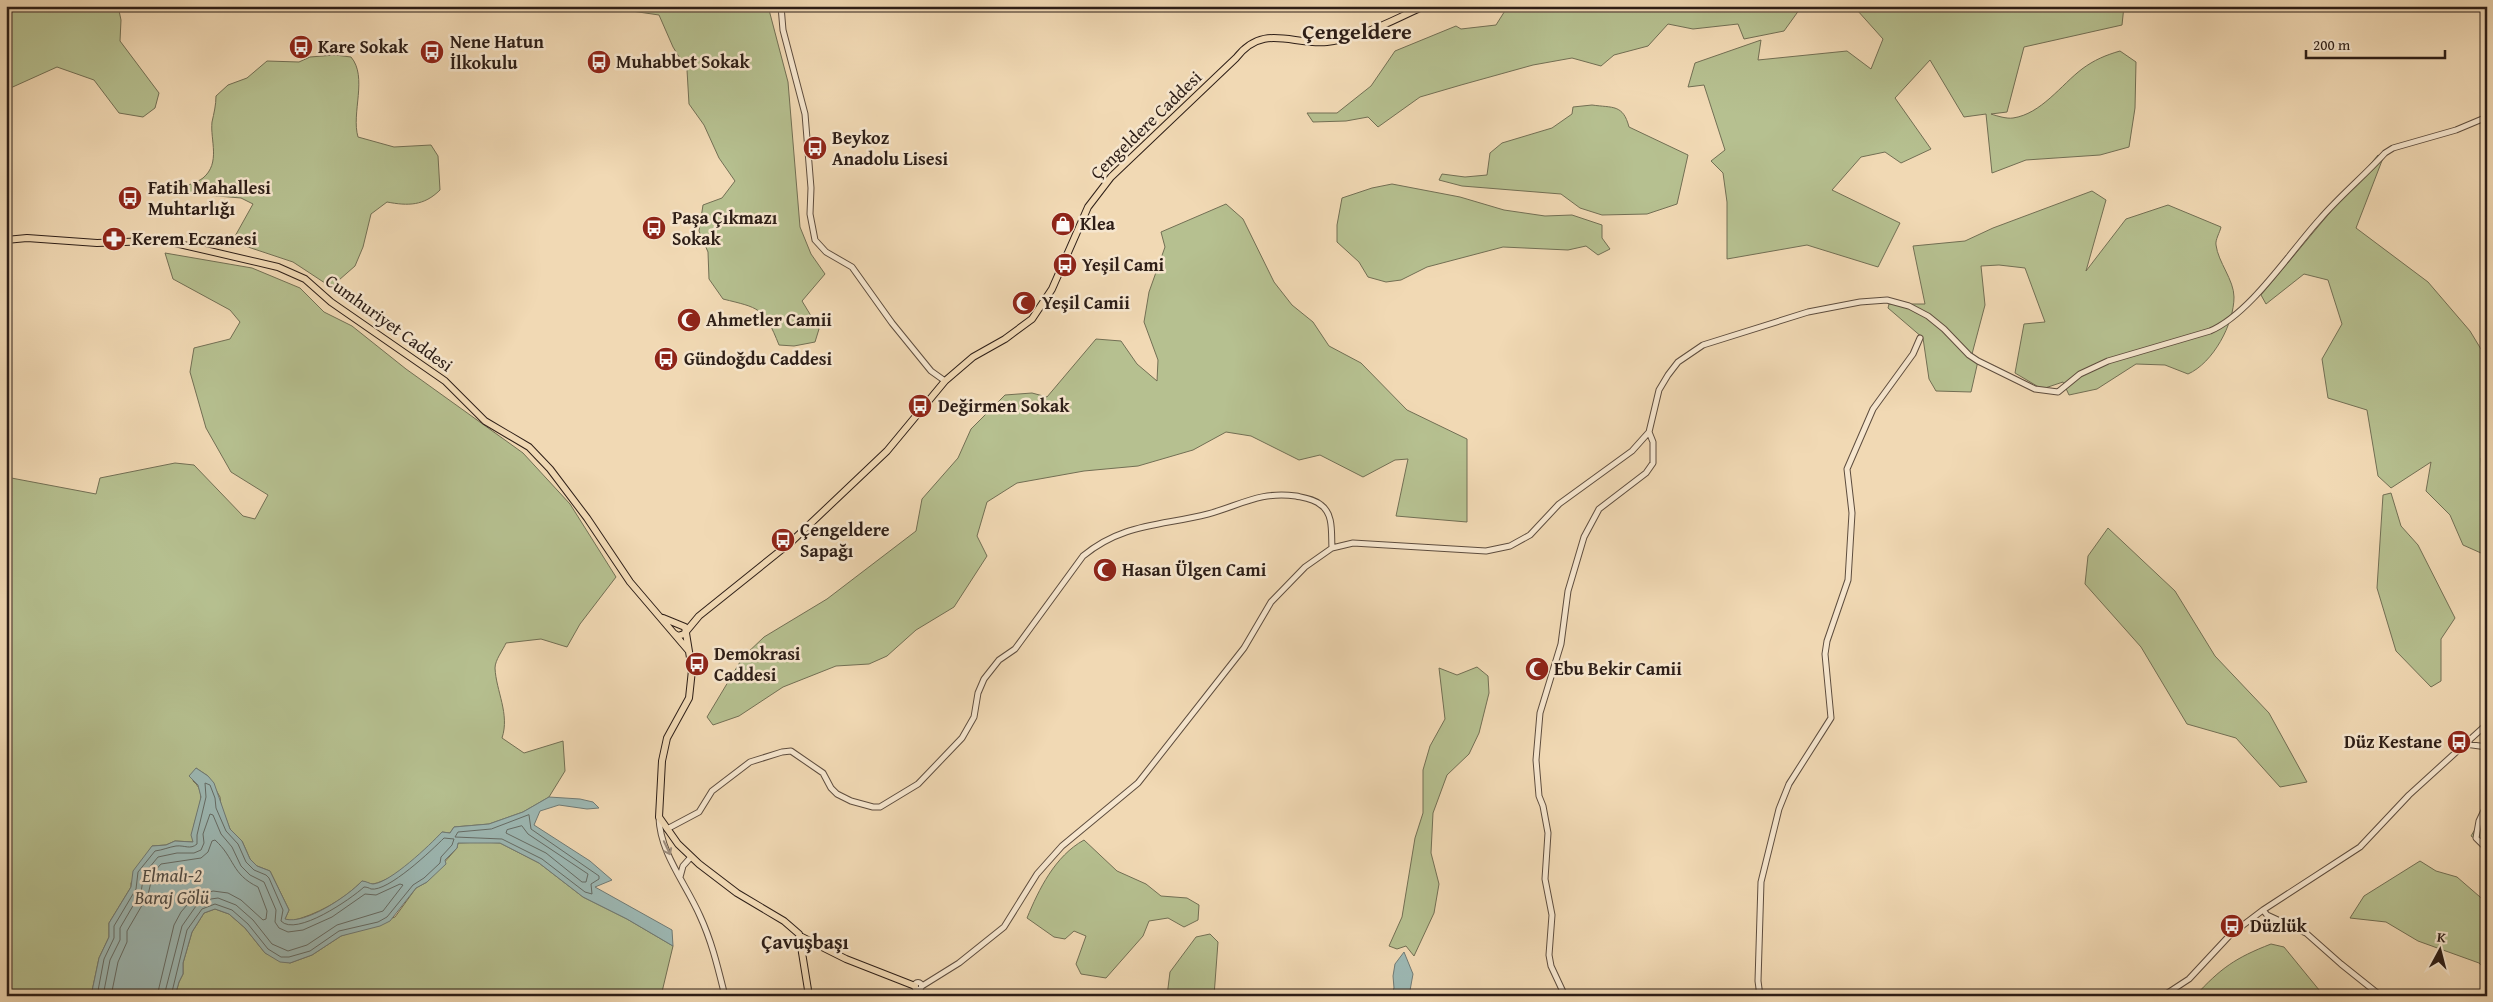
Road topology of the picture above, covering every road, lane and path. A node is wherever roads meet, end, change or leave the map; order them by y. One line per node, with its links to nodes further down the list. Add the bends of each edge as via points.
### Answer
1 (781, 6): 6 (street, via 783,30 805,114 810,214 815,240 826,252 852,267 892,324 931,371)
2 (1424, 6): 6 (main road, Çengeldere Caddesi, via 1358,35 1327,42 1267,38 1253,41 1245,47 1095,196 1052,289 1032,319 974,357)
3 (2487, 117): 7 (street, via 2456,130 2388,150 2226,323 2210,331 2099,364 2058,392 2034,389 1978,361 1937,323 1909,306 1875,300 1808,312 1704,345 1678,362 1668,375 1660,390)
4 (6, 240): 9 (main road, Cumhuriyet Caddesi, via 175,243 278,267 305,279 331,302 445,381 485,421 530,447)
5 (1920, 338): 30 (street, via 1913,354 1873,409 1847,468 1852,513 1848,580 1825,654 1832,718 1789,784 1779,809 1761,882)
6 (945, 381): 10 (main road, Çengeldere Caddesi, via 864,474 790,543)
7 (1649, 432): 8 (street, via 1632,451 1559,504 1530,535 1510,546 1486,551 1353,543); 29 (street, via 1653,442 1653,463 1646,473 1599,509 1584,537 1568,591 1561,644 1539,721 1536,760 1539,796 1548,833 1545,879 1552,915 1549,955)
8 (1332, 548): 20 (street, via 1328,512 1321,504 1308,498 1269,494 1210,513 1138,527 1097,544 1083,556 1014,649 999,660 984,679 974,716 962,738 918,784 880,807 873,807 837,794 823,773 791,751 782,752 750,762 712,791 699,812); 26 (street, via 1305,567 1271,602 1244,648 1138,783 1062,846 1037,874 1004,927 959,963)
9 (657, 614): 11 (main road); 13 (main road, Cumhuriyet Caddesi)
10 (699, 616): 11 (main road); 12 (main road)
11 (680, 624): 12 (main road, via 685,627); 13 (main road, via 674,628)
12 (685, 633): 13 (main road); 14 (main road)
13 (675, 634): 14 (main road, Cumhuriyet Caddesi)
14 (688, 650): 19 (main road, via 692,670 689,698 667,738 662,760)
15 (2487, 724): 16 (street)
16 (2465, 744): 17 (street); 24 (street, via 2409,795 2360,847)
17 (2487, 746)
18 (2487, 804): 21 (street, via 2476,838)
19 (659, 817): 20 (main road); 23 (street, one-way to 23, via 659,832)
20 (668, 829): 22 (main road)
21 (2487, 849)
22 (691, 857): 23 (street); 25 (main road)
23 (680, 877): 27 (street, via 718,961)
24 (2263, 910): 31 (street, via 2223,940 2182,985); 32 (street, via 2267,915 2306,933)
25 (802, 937): 26 (main road); 28 (main road)
26 (918, 989)
27 (725, 996)
28 (809, 996)
29 (1564, 996)
30 (1760, 996)
31 (2163, 996)
32 (2381, 996)

